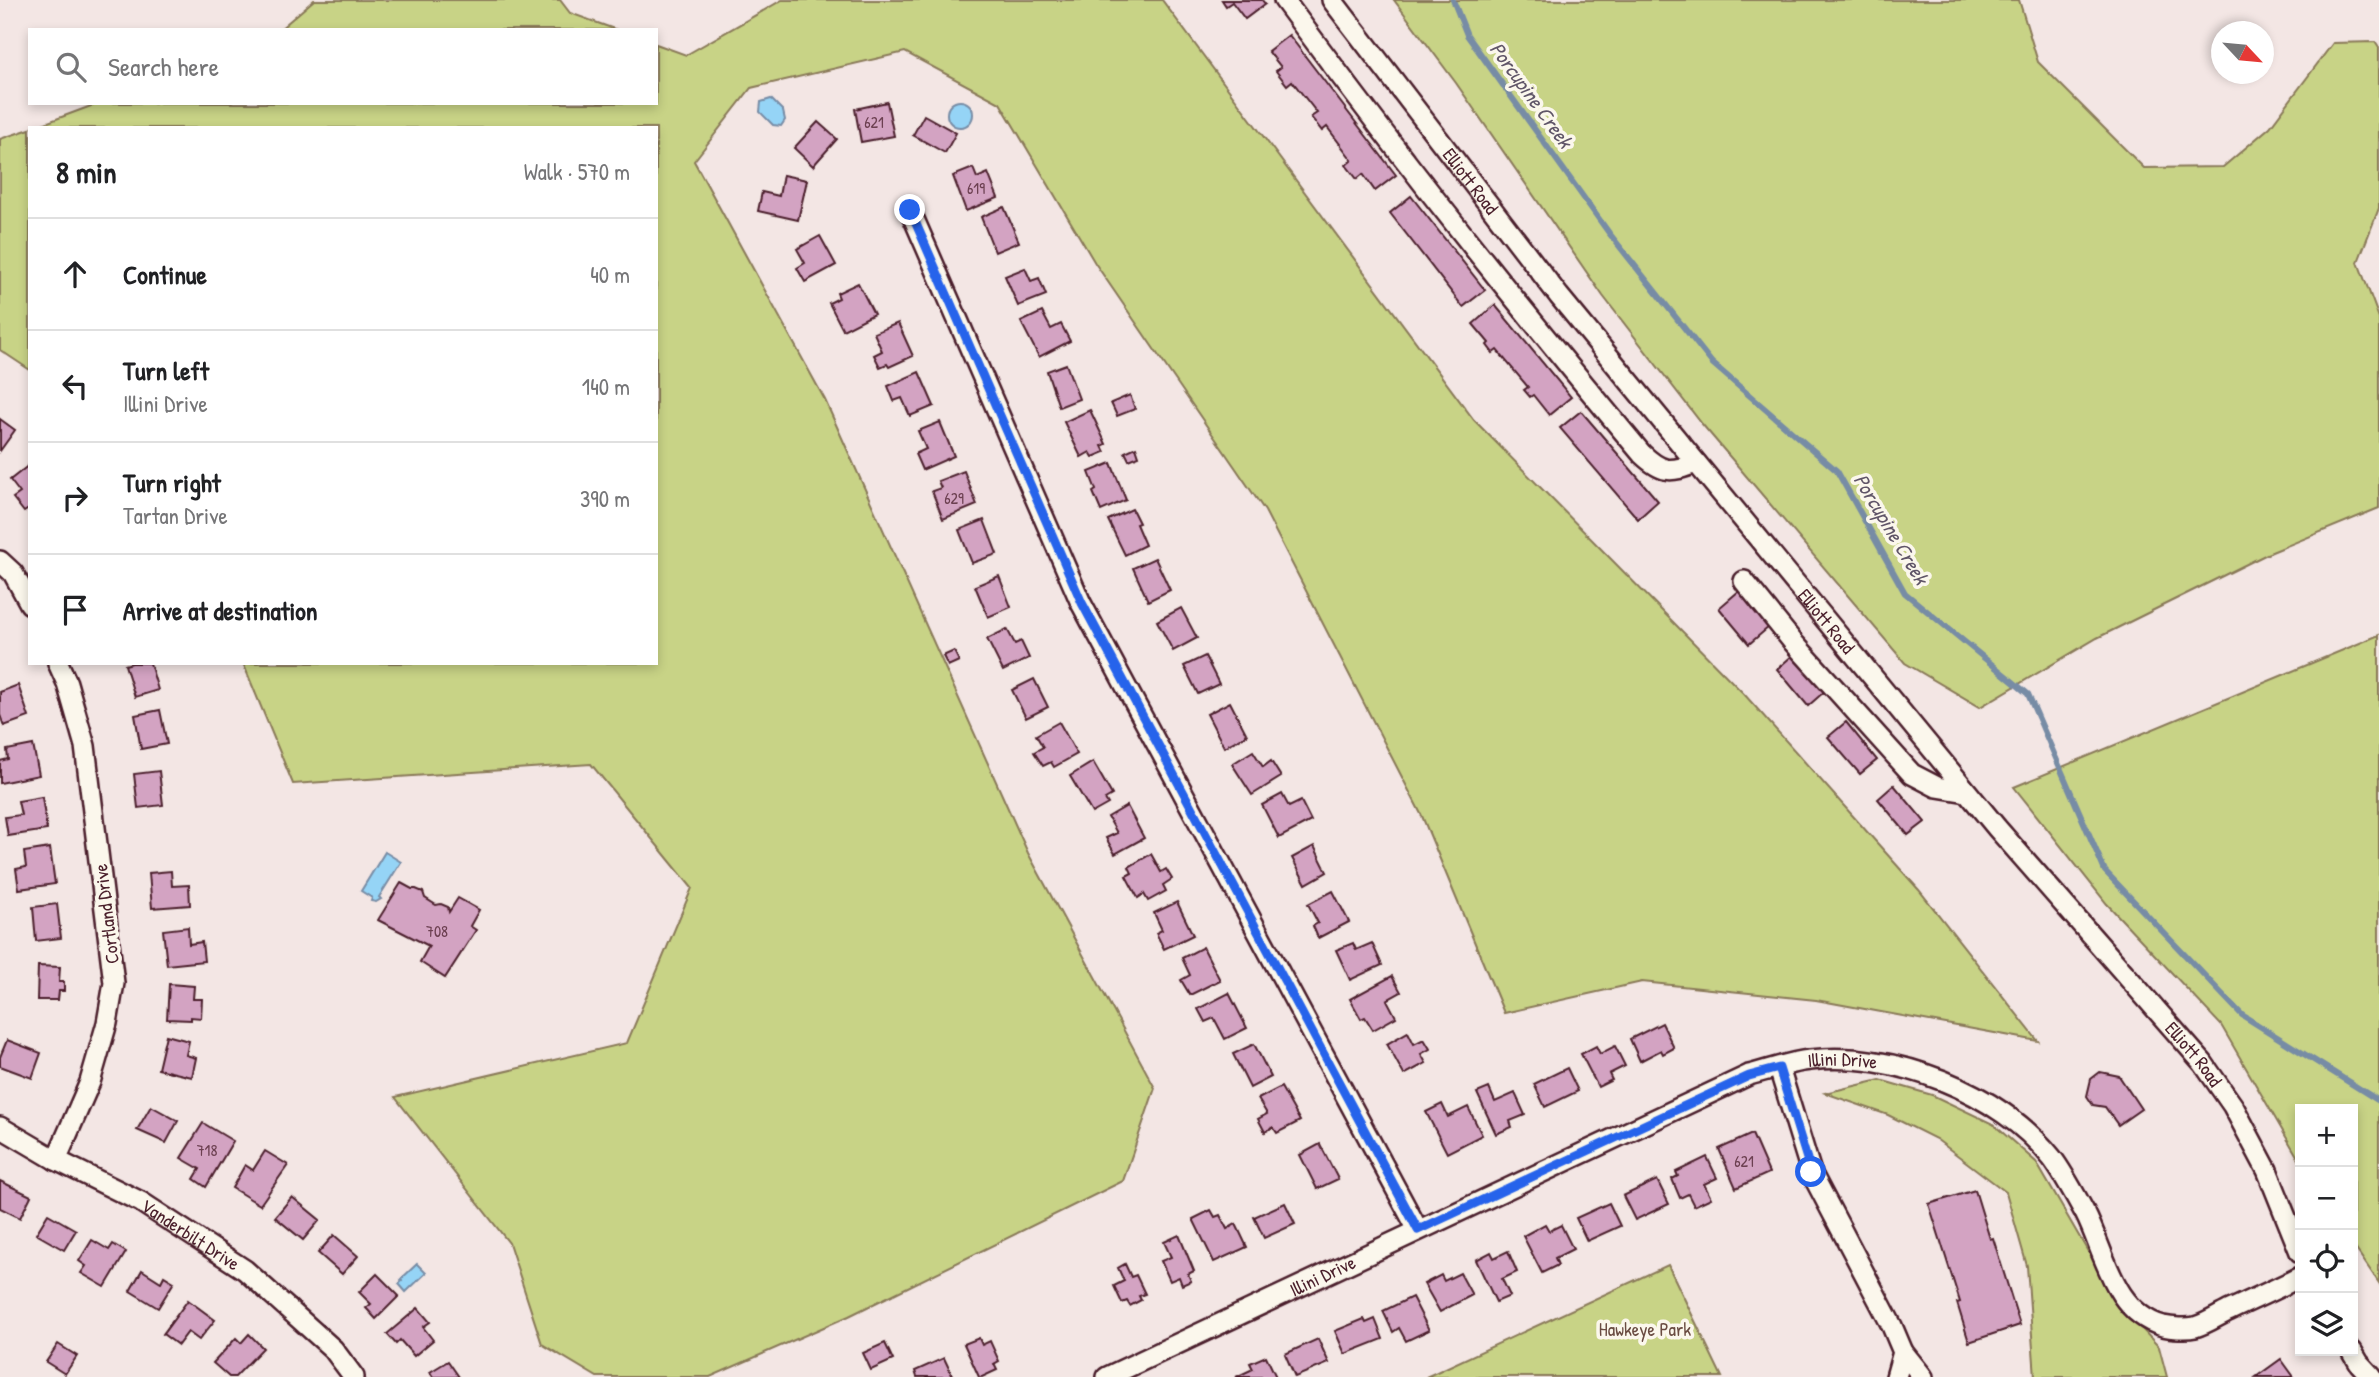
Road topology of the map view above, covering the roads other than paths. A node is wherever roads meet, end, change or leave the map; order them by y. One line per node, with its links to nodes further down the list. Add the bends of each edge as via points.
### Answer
1 (1284, 0): 4 (street, via 1411,169 1642,454 1667,470)
2 (1332, 0): 4 (street, Elliott Road, via 1559,296)
3 (910, 210): 13 (street, via 1082,603)
4 (1696, 463): 9 (street, Elliott Road)
5 (0, 561): 7 (street, via 13,573)
6 (1744, 581): 9 (street, via 1912,774 1937,787)
7 (28, 600)
8 (59, 665): 12 (street, Cortland Drive, via 85,746 114,983 90,1082)
9 (1967, 792): 14 (street, Elliott Road, via 2203,1063 2233,1106 2267,1170)
10 (1779, 1068): 13 (street, Illini Drive, via 1749,1076); 15 (street, Illini Drive, via 1810,1060 1861,1059 1899,1066 1990,1104 2051,1158 2085,1213 2123,1296 2142,1317 2164,1326 2193,1328); 16 (street, via 1811,1172)
11 (0, 1127): 12 (street, Vanderbilt Drive)
12 (56, 1160): 18 (street, Vanderbilt Drive, via 141,1202 245,1270 333,1349)
13 (1418, 1230): 19 (street, Illini Drive)
14 (2295, 1240)
15 (2295, 1280)
16 (1903, 1352): 20 (street); 21 (street)
17 (2355, 1356): 22 (street)
18 (354, 1377)
19 (1107, 1377)
20 (1896, 1377)
21 (1923, 1377)
22 (2372, 1377)

